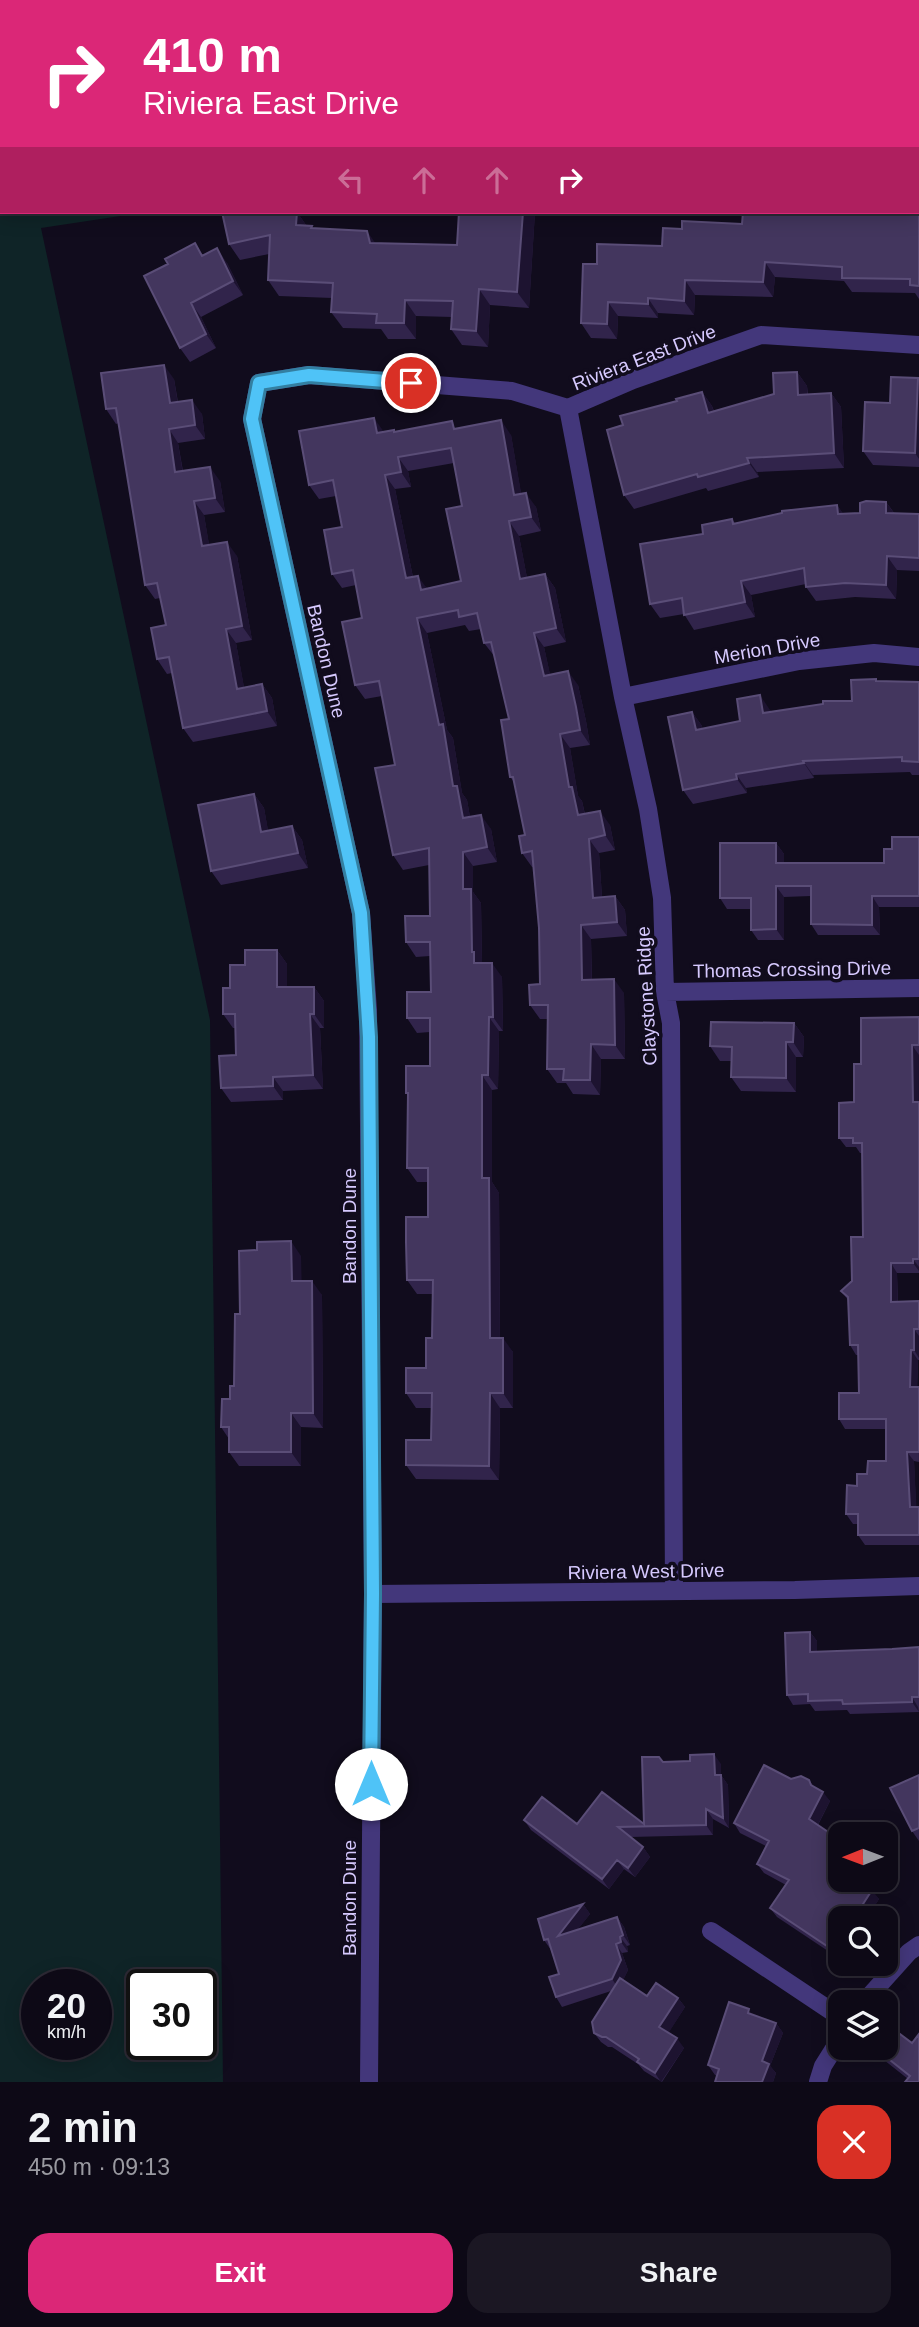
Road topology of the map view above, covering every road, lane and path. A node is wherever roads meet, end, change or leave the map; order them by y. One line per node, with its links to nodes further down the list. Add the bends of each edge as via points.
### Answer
1 (919, 345): 3 (street, Riviera East Drive, via 761,335)
2 (259, 383): 3 (street, Riviera East Drive, via 309,375 512,391); 10 (street, Bandon Dune, via 252,419 361,913 368,1010)
3 (568, 408): 5 (street, Claystone Ridge)
4 (919, 657): 5 (street, Merion Drive, via 874,653 799,661)
5 (623, 696): 7 (street, Claystone Ridge, via 662,898)
6 (919, 988): 7 (street, Thomas Crossing Drive)
7 (666, 992): 9 (street, Claystone Ridge, via 671,1023)
8 (919, 1586): 9 (street, Riviera West Drive)
9 (674, 1591): 10 (street, Riviera West Drive)
10 (373, 1594): 16 (street, Bandon Dune)
11 (712, 1931): 14 (street)
12 (919, 1945): 13 (street)
13 (875, 1990)
14 (828, 2009)
15 (828, 2058): 17 (street)
16 (369, 2082)
17 (818, 2082)

